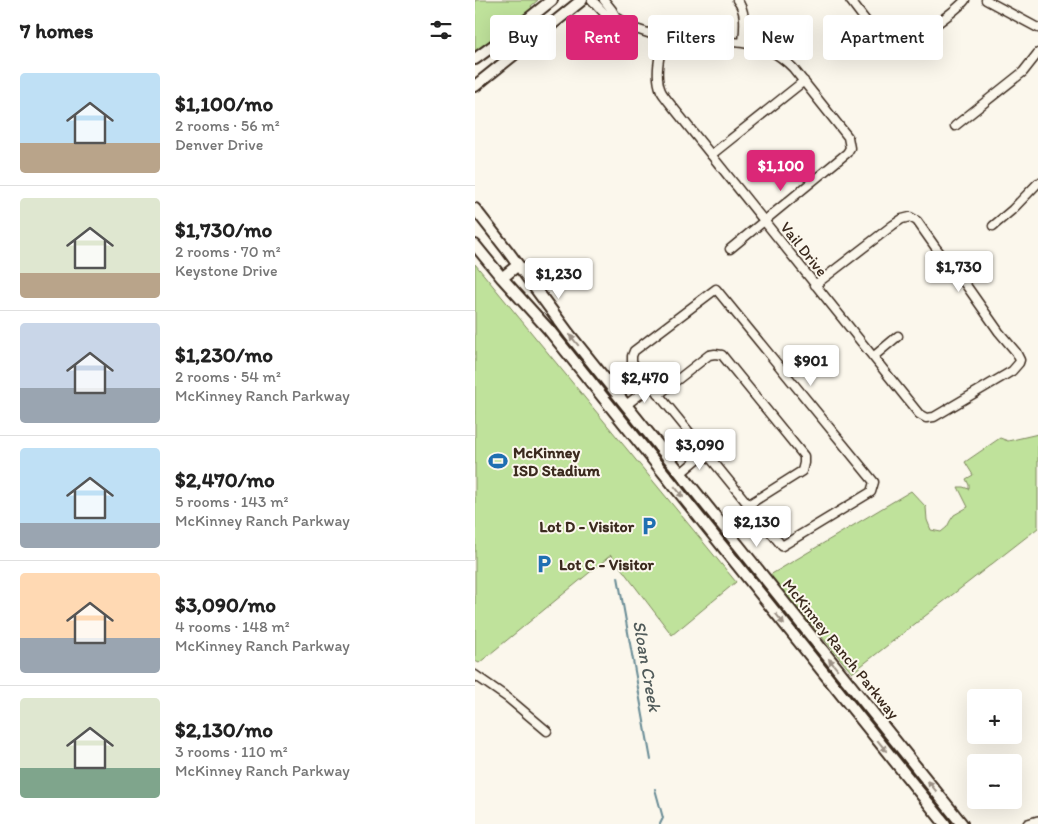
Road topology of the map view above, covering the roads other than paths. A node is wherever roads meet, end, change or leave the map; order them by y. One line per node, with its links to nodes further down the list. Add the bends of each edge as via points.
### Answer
1 (551, 0): 15 (main road)
2 (581, 0): 18 (main road)
3 (592, 0): 9 (street)
4 (603, 0): 10 (street)
5 (737, 0): 13 (street, via 743,13)
6 (849, 0): 7 (street, via 885,42 898,49 942,20)
7 (965, 0)
8 (987, 0): 11 (street)
9 (606, 15)
10 (614, 15)
11 (1038, 28)
12 (734, 42): 13 (street)
13 (743, 43): 17 (street, via 775,52)
14 (1038, 53): 19 (street, via 1023,72)
15 (475, 59)
16 (659, 60): 20 (street, Vail Drive, via 661,91)
17 (804, 81): 20 (street); 23 (street, via 848,137 851,148)
18 (475, 86)
19 (955, 126)
20 (711, 155): 23 (street, Vail Drive)
21 (1038, 182): 24 (street)
22 (475, 209): 27 (main road, McKinney Ranch Parkway)
23 (764, 221): 26 (street); 29 (street, Vail Drive)
24 (993, 226)
25 (475, 245): 28 (main road, McKinney Ranch Parkway)
26 (730, 249)
27 (518, 265): 28 (main road); 34 (main road, McKinney Ranch Parkway, one-way to 27)
28 (502, 278): 35 (main road, McKinney Ranch Parkway)
29 (815, 285): 31 (street, Vail Drive); 31 (street, Vail Drive, via 893,225 910,216 967,284 1020,360 1012,371 934,417 926,418 919,414)
30 (898, 336): 31 (street)
31 (873, 357)
32 (651, 386): 33 (street); 34 (street); 38 (street, via 632,362 634,351 716,289 874,482 871,492 782,546)
33 (658, 396): 36 (street); 38 (street, via 709,355 721,355 727,362 804,456 802,471)
34 (626, 405): 35 (main road); 37 (main road, McKinney Ranch Parkway)
35 (616, 413): 42 (main road, McKinney Ranch Parkway, one-way to 42)
36 (706, 452): 37 (street); 38 (street)
37 (681, 473): 43 (main road, McKinney Ranch Parkway, one-way to 37)
38 (748, 505)
39 (475, 675): 40 (street)
40 (547, 731)
41 (1038, 821): 44 (street)
42 (945, 824)
43 (962, 824)
44 (1028, 824)

